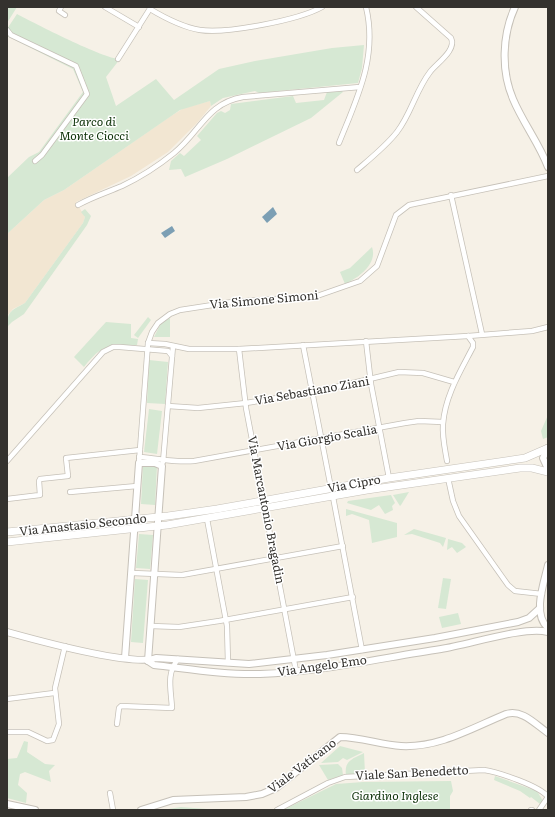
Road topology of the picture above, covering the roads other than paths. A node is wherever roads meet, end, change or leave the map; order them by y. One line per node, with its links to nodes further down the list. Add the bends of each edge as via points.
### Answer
1 (61, 7): 9 (street, via 59,11)
2 (105, 7): 10 (street)
3 (322, 7): 6 (street, via 277,21 213,31 190,28 163,17)
4 (366, 7): 13 (street, via 370,49 368,66)
5 (416, 7): 8 (street)
6 (150, 8): 10 (street)
7 (514, 8): 16 (main road, via 505,47 508,84 513,99)
8 (423, 9): 17 (street, via 451,38 452,48 429,73 398,130 381,150)
9 (65, 15)
10 (139, 27): 12 (street)
11 (7, 30): 15 (street, via 11,35 76,66 87,94)
12 (118, 59)
13 (360, 87): 14 (street); 20 (street, via 243,97 225,102 215,108 181,147 160,164 128,183)
14 (339, 143)
15 (35, 161)
16 (548, 167)
17 (357, 170)
18 (548, 176): 19 (street, Via Simone Simoni)
19 (451, 195): 22 (street); 25 (street, Via Simone Simoni, via 415,202 401,210 394,218 379,263 360,281 317,296 232,302 180,310 158,323)
20 (78, 205)
21 (548, 327): 22 (street, via 532,331)
22 (484, 334): 23 (street)
23 (468, 336): 24 (street); 32 (street, via 473,348)
24 (366, 341): 26 (street); 31 (street)
25 (148, 343): 27 (street); 28 (street, Via Simone Simoni)
26 (303, 345): 29 (street); 33 (street)
27 (173, 346): 29 (street); 30 (street)
28 (147, 349): 30 (street, via 168,351); 40 (street, Via Simone Simoni); 44 (street, via 117,347 100,353)
29 (239, 349): 34 (street, Via Marcantonio Bragadin)
30 (172, 356): 35 (street)
31 (370, 380): 32 (street, Via Sebastiano Ziani, via 399,372 412,372); 33 (street, Via Sebastiano Ziani); 37 (street)
32 (454, 382): 36 (street)
33 (312, 392): 34 (street, Via Sebastiano Ziani); 38 (street)
34 (246, 403): 35 (street, Via Sebastiano Ziani, via 203,408); 41 (street, Via Marcantonio Bragadin)
35 (168, 406): 45 (street)
36 (443, 422): 37 (street, Via Giorgio Scalia, via 419,421); 43 (street)
37 (380, 428): 38 (street, Via Giorgio Scalia); 47 (street)
38 (322, 439): 41 (street, Via Giorgio Scalia); 50 (street)
39 (548, 448): 46 (main road, via 543,458); 47 (main road, Via Cipro, via 525,458)
40 (140, 450): 42 (street, Via Simone Simoni); 53 (street, via 66,458 68,476 40,479 40,495)
41 (255, 451): 45 (street, Via Giorgio Scalia, via 194,461); 54 (street, Via Marcantonio Bragadin)
42 (139, 460): 45 (main road); 49 (main road)
43 (446, 461)
44 (7, 462)
45 (163, 463): 56 (main road)
46 (548, 471): 48 (main road, Via Cipro, via 520,468)
47 (389, 478): 50 (main road, Via Cipro)
48 (448, 478): 52 (main road, Via Cipro); 69 (street, via 458,516 508,585 515,591)
49 (137, 486): 51 (street); 57 (main road)
50 (331, 488): 54 (main road, Via Cipro)
51 (70, 492)
52 (333, 496): 55 (main road, Via Cipro); 63 (street)
53 (7, 499)
54 (264, 500): 55 (street, Via Marcantonio Bragadin); 56 (main road, Via Cipro)
55 (266, 509): 58 (main road, Via Cipro); 64 (street, Via Marcantonio Bragadin)
56 (159, 517): 57 (main road, Via Anastasio Secondo); 59 (main road)
57 (136, 519): 60 (main road); 61 (main road, Via Anastasio Secondo)
58 (207, 519): 59 (main road, Via Cipro); 66 (street)
59 (159, 526): 60 (main road, Via Anastasio Secondo); 68 (main road)
60 (135, 528): 62 (main road, Via Anastasio Secondo); 67 (main road)
61 (7, 532)
62 (7, 542)
63 (343, 546): 64 (street); 70 (street)
64 (276, 560): 66 (street); 72 (street, Via Marcantonio Bragadin)
65 (548, 565): 69 (main road)
66 (216, 570): 68 (street, via 182,575); 73 (street)
67 (132, 573): 68 (street); 82 (main road)
68 (155, 574): 74 (main road)
69 (542, 594): 71 (main road)
70 (353, 597): 72 (street); 81 (street)
71 (540, 608): 75 (main road, Via Angelo Emo, via 524,620); 76 (main road, via 541,620)
72 (286, 610): 73 (street); 84 (street, Via Marcantonio Bragadin)
73 (226, 620): 74 (street, via 179,627); 86 (street, via 229,641)
74 (152, 626): 85 (main road)
75 (492, 627): 79 (street, via 496,632); 81 (main road, Via Angelo Emo)
76 (548, 628)
77 (7, 632): 80 (main road, Via Angelo Emo)
78 (548, 632): 79 (main road, Via Angelo Emo, via 526,631)
79 (495, 638): 88 (main road, Via Angelo Emo, via 443,649)
80 (65, 646): 82 (main road, Via Angelo Emo); 89 (street)
81 (362, 650): 84 (main road, Via Angelo Emo)
82 (124, 658): 85 (main road, Via Angelo Emo)
83 (178, 659): 85 (main road, Via Angelo Emo, via 156,658); 86 (main road, Via Angelo Emo); 87 (street)
84 (294, 659): 86 (main road, Via Angelo Emo, via 262,663); 88 (street, Via Marcantonio Bragadin)
85 (148, 661): 87 (main road, Via Angelo Emo, via 154,665)
86 (228, 663)
87 (172, 667): 88 (main road, Via Angelo Emo, via 249,674); 91 (street, via 172,708 121,706)
88 (296, 671)
89 (54, 693): 90 (street); 92 (street, via 59,724 53,740 47,742 28,732)
90 (7, 699)
91 (117, 724)
92 (7, 732)
93 (548, 733): 99 (main road, Viale Vaticano, via 515,712 424,745 391,745 340,737 276,788 262,794 173,800)
94 (110, 793): 98 (street)
95 (548, 797): 100 (street, Viale San Benedetto, via 539,790 499,773 484,770 366,775 345,777 328,783); 101 (street)
96 (7, 804): 97 (main road)
97 (35, 810)
98 (113, 810)
99 (141, 810)
100 (277, 810)
101 (539, 810)

